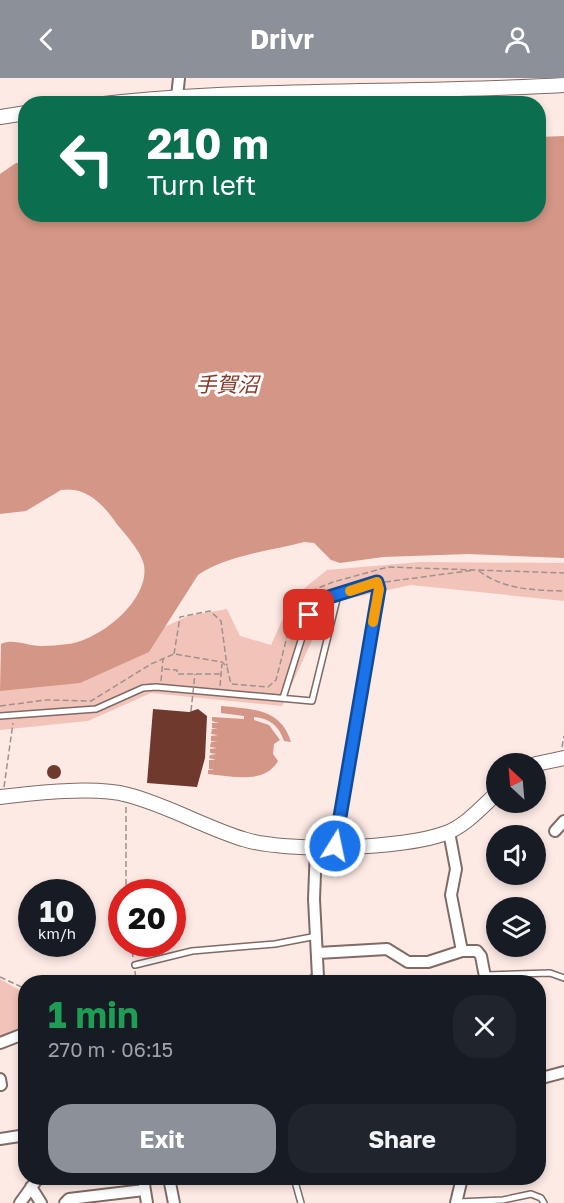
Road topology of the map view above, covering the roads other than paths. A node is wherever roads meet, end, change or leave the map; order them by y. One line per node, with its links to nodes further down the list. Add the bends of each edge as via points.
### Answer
1 (179, 78): 3 (street)
2 (564, 85): 4 (street)
3 (177, 96)
4 (197, 96)
5 (18, 114): 6 (street)
6 (0, 117)
7 (338, 595): 8 (lane, via 322,601 309,615); 8 (lane, via 312,701); 17 (lane, via 377,582 379,589)
8 (283, 698): 9 (lane, via 156,687 142,688 96,709)
9 (0, 716)
10 (564, 758): 11 (street)
11 (546, 762)
12 (2, 797): 18 (street, via 95,791 128,795 244,840)
13 (486, 802): 16 (street)
14 (564, 820): 15 (street)
15 (555, 831)
16 (449, 832): 17 (street, via 408,843); 20 (street, via 456,869 451,895)
17 (335, 846): 18 (street)
18 (316, 847): 19 (street)
19 (317, 936): 21 (street); 22 (lane, via 192,951)
20 (462, 951): 21 (street, via 428,962 408,962 387,949); 24 (street, via 477,951)
21 (318, 953): 23 (street)
22 (135, 965)
23 (318, 975)
24 (484, 975)
25 (528, 975): 26 (lane, via 550,973)
26 (564, 978)
27 (18, 1036): 28 (street)
28 (0, 1043)
29 (564, 1072): 30 (street)
30 (546, 1077)
31 (18, 1136): 32 (street)
32 (0, 1139)
33 (144, 1185): 38 (street)
34 (170, 1185): 43 (street)
35 (296, 1185): 44 (lane)
36 (461, 1185): 45 (street)
37 (31, 1187): 39 (street); 40 (street)
38 (144, 1190): 41 (street, via 69,1199); 42 (street)
39 (20, 1203)
40 (41, 1203)
41 (65, 1203)
42 (147, 1203)
43 (174, 1203)
44 (301, 1203)
45 (457, 1203): 46 (lane, via 531,1194)
46 (544, 1203)

